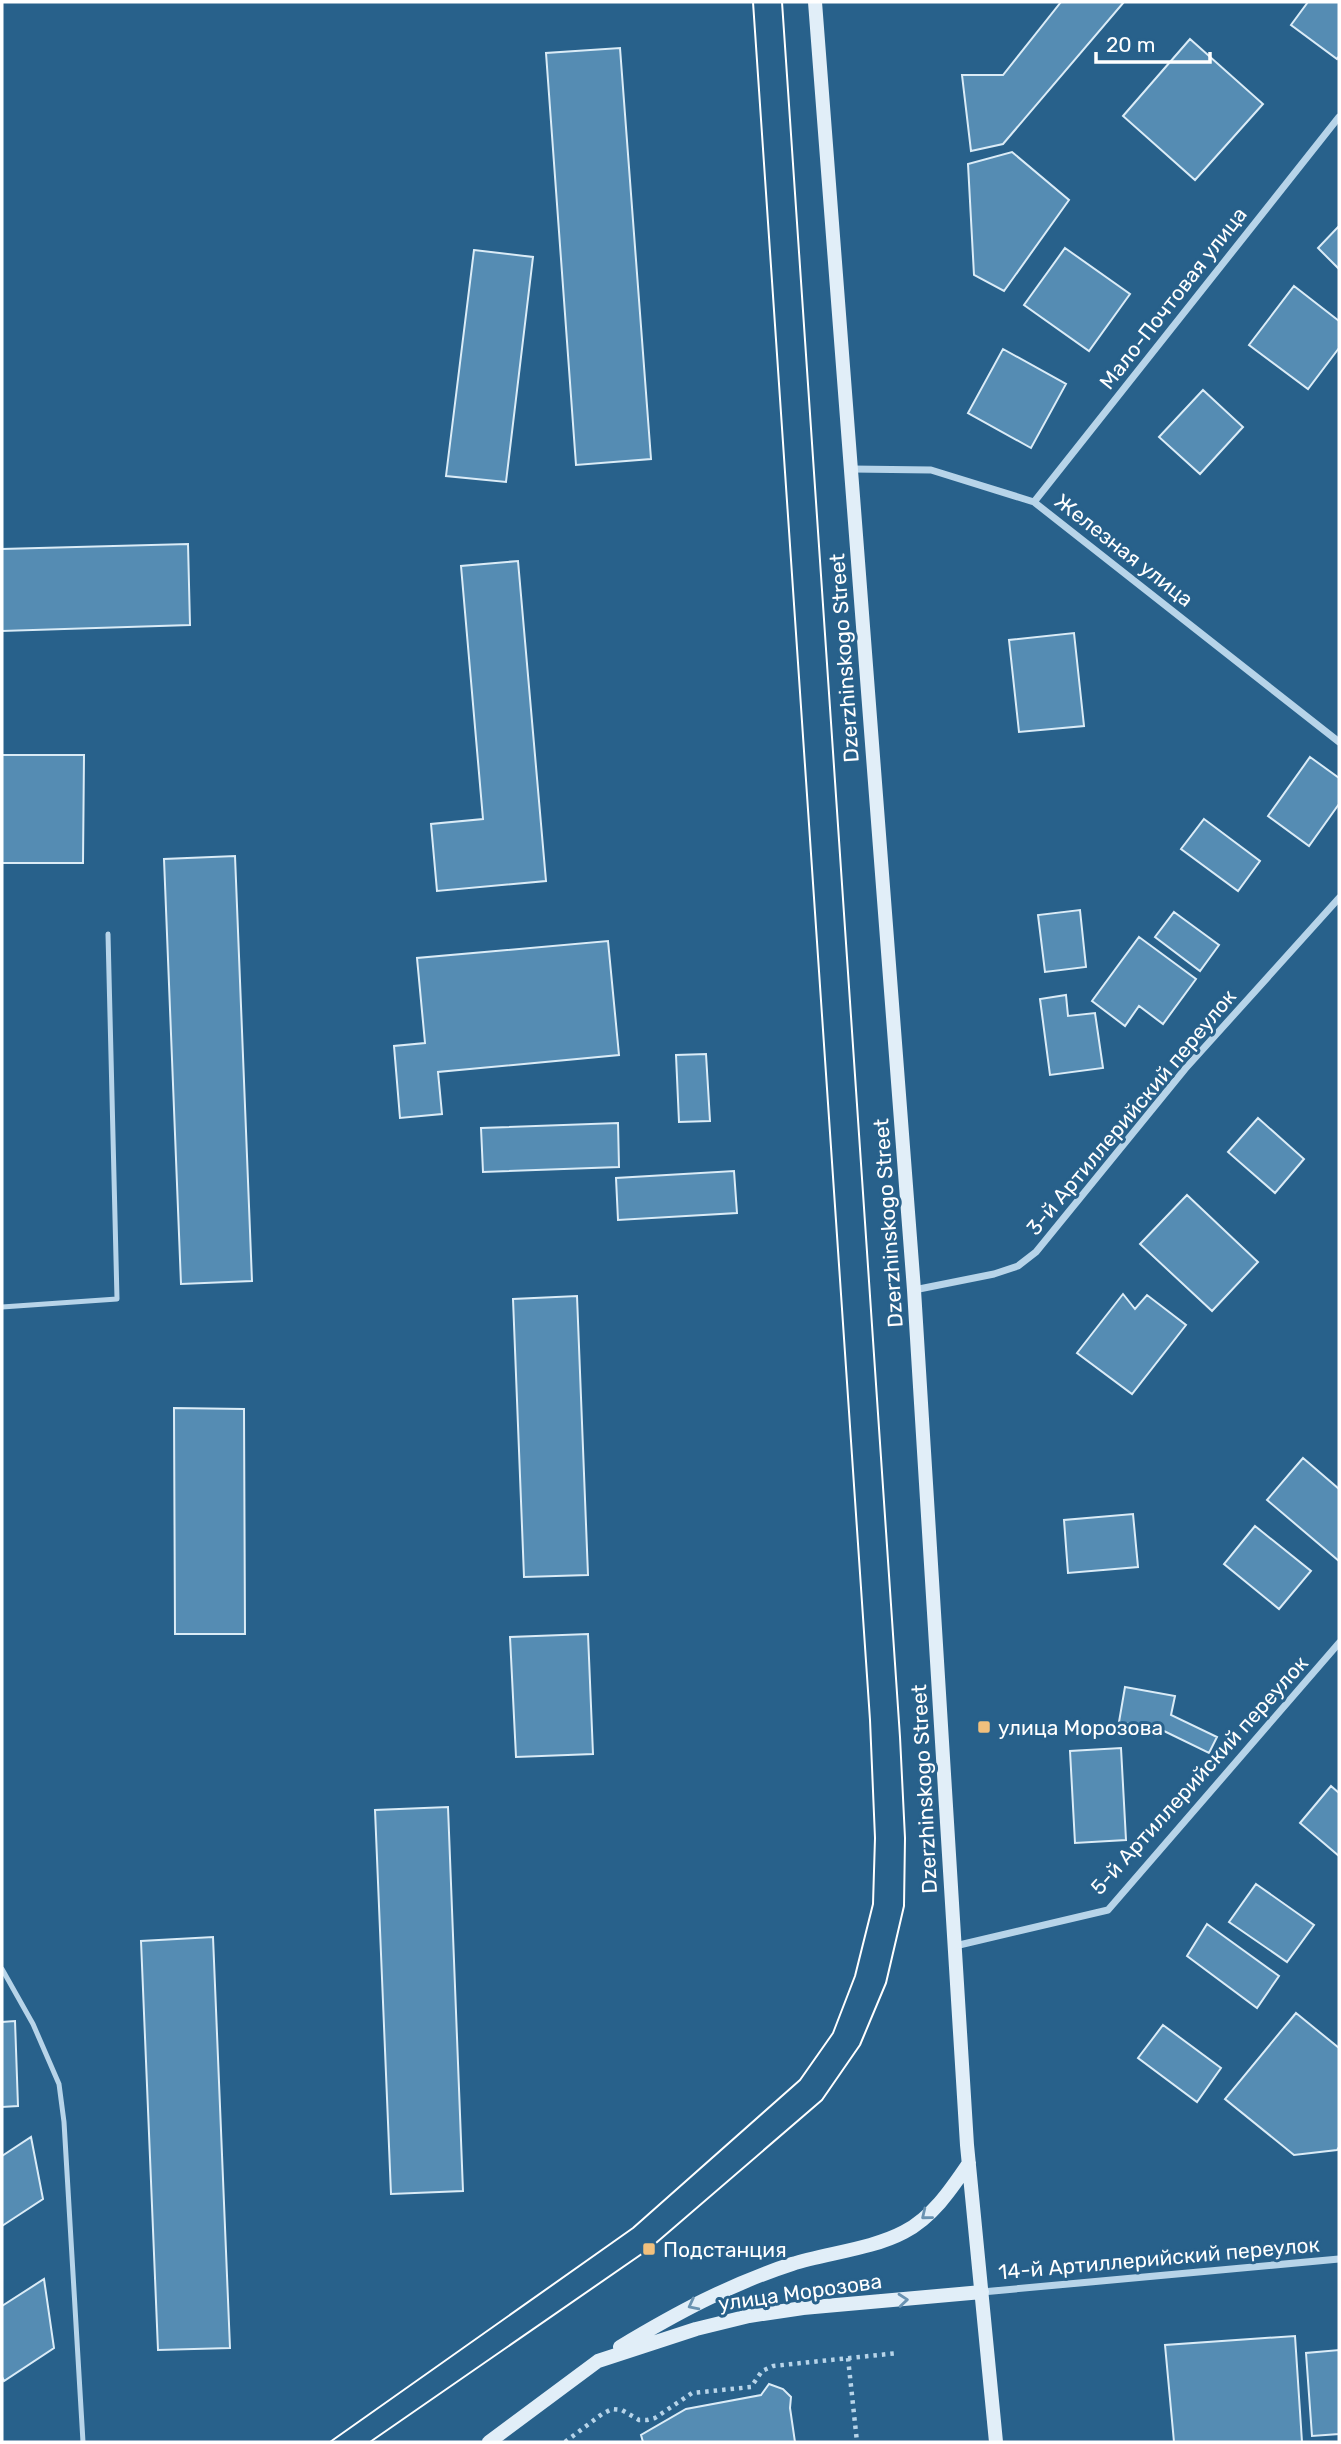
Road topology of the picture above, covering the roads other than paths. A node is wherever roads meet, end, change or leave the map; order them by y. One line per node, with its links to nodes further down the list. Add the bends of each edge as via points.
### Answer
1 (815, 2): 3 (main road, Dzerzhinskogo Street)
2 (1339, 117): 4 (street, Мало-Почтовая улица)
3 (851, 469): 4 (street, Железная улица, via 931,470); 8 (main road, Dzerzhinskogo Street)
4 (1034, 502): 5 (street, Железная улица)
5 (1339, 742)
6 (1339, 898): 8 (street, 3-й Артиллерийский переулок, via 1185,1069 1035,1252 1018,1266 994,1274)
7 (108, 934): 9 (lane, via 117,1299)
8 (914, 1290): 11 (main road, Dzerzhinskogo Street)
9 (2, 1307)
10 (1339, 1643): 11 (street, 5-й Артиллерийский переулок, via 1108,1910)
11 (954, 1946): 14 (main road, Dzerzhinskogo Street)
12 (2, 1969): 13 (lane)
13 (5, 1981): 18 (lane, via 33,2025 59,2084)
14 (969, 2163): 16 (main road, Dzerzhinskogo Street); 17 (main road, one-way to 17, via 942,2202 905,2232 793,2264 720,2291)
15 (1339, 2259): 16 (street, 14-й Артиллерийский переулок)
16 (982, 2292): 17 (main road, улица Морозова, one-way to 16, via 749,2316); 20 (main road, Dzerzhinskogo Street)
17 (597, 2361): 19 (main road, улица Морозова)
18 (83, 2442)
19 (489, 2442)
20 (996, 2442)

